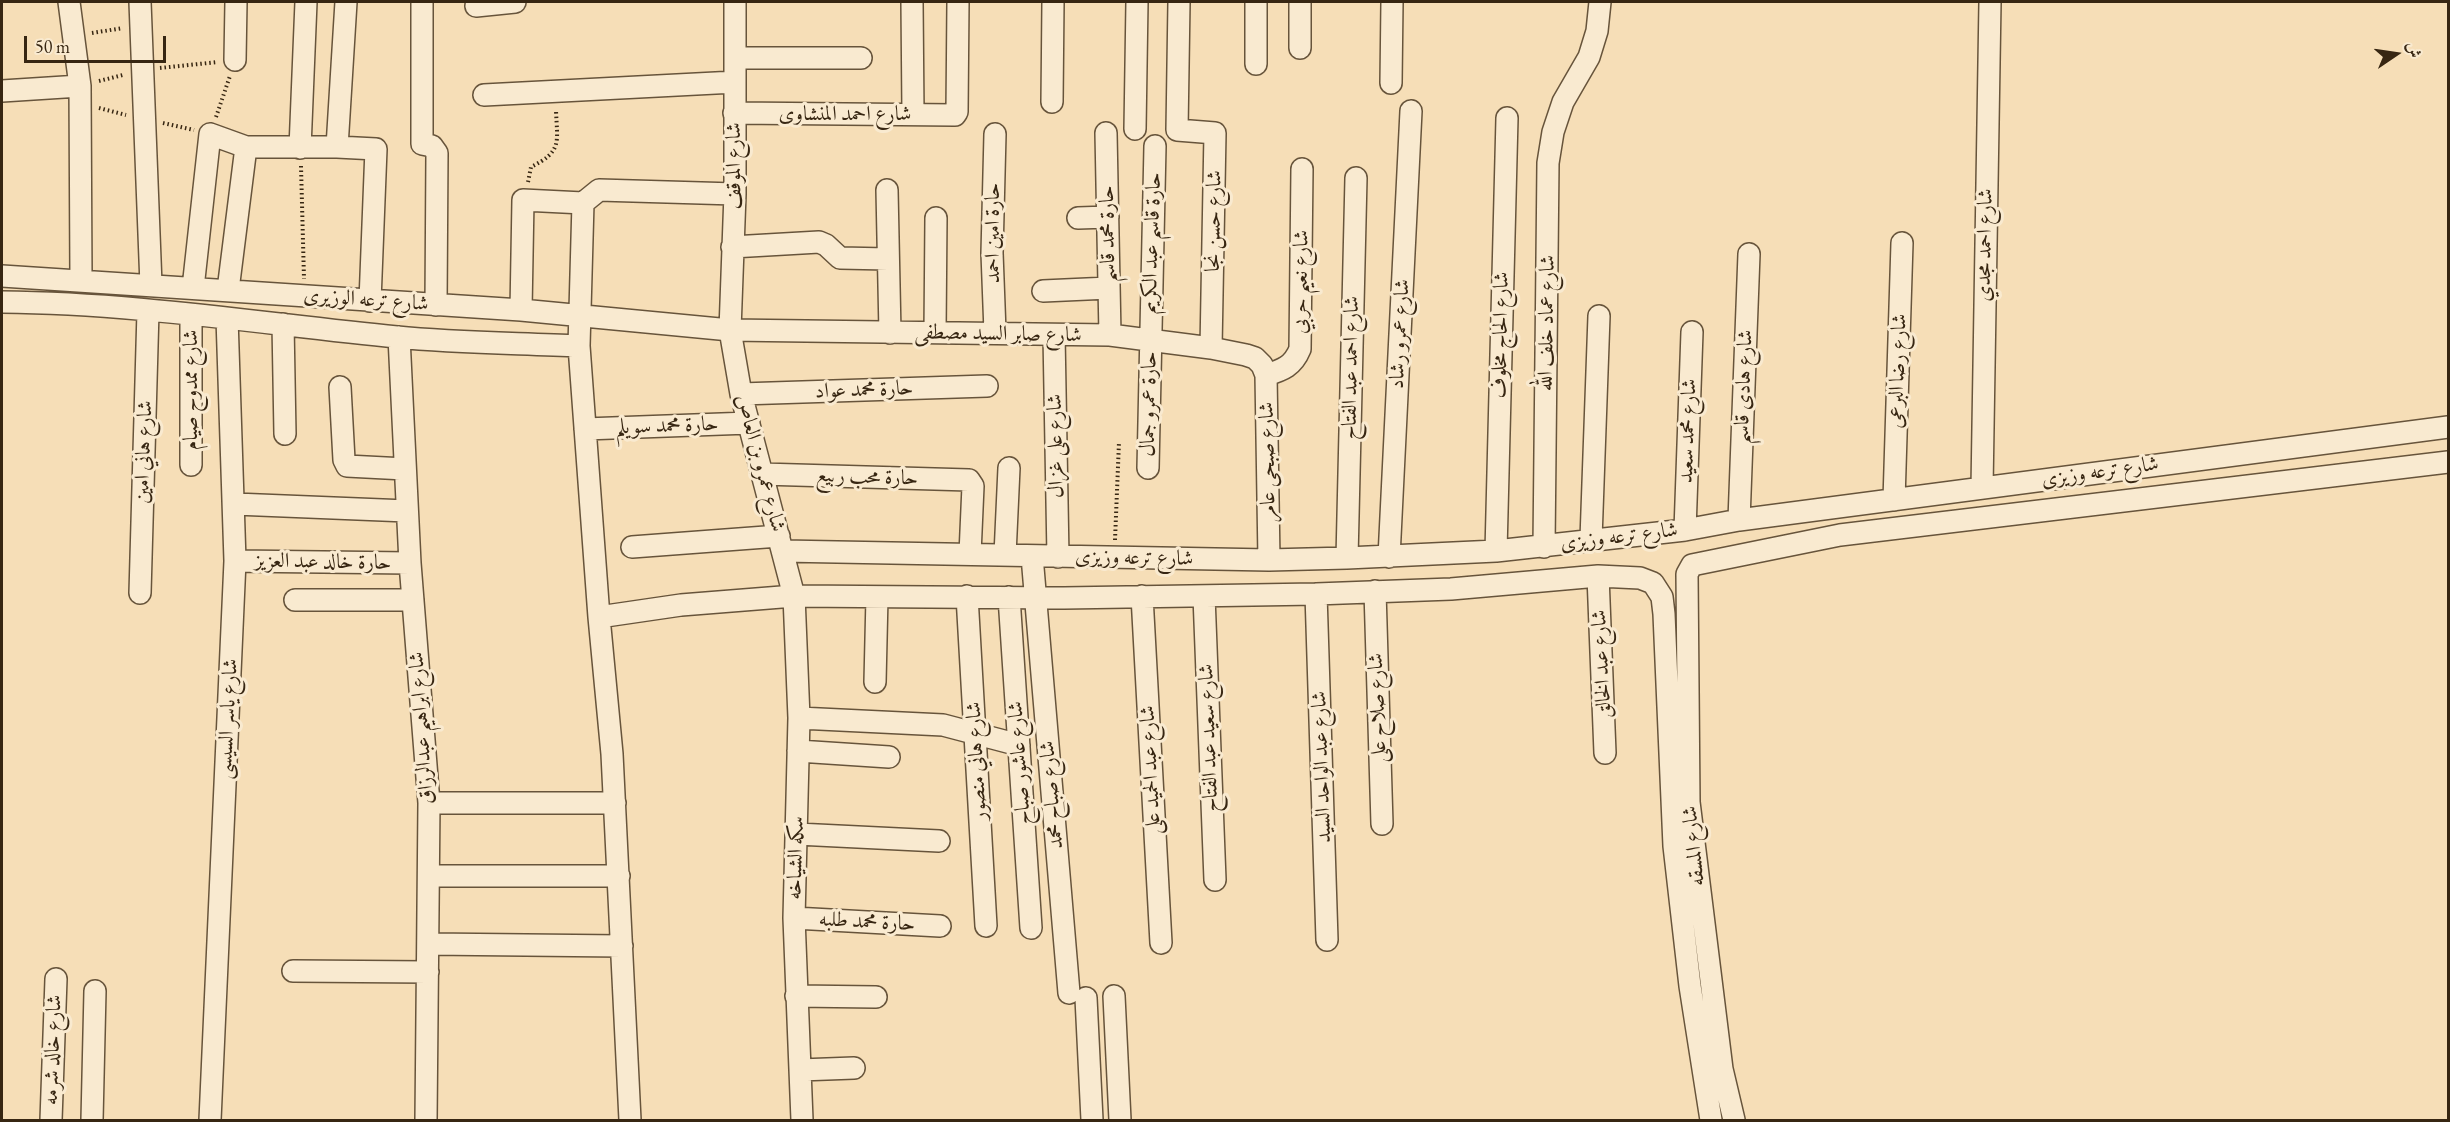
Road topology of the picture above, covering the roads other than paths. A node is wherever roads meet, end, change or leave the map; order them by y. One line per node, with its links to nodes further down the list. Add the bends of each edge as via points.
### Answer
1 (69, 2): 28 (street)
2 (140, 2): 56 (street)
3 (236, 2): 23 (street)
4 (306, 2): 41 (street)
5 (346, 2): 40 (street)
6 (422, 2): 63 (street, via 422,144 432,146 437,153)
7 (515, 2): 19 (street)
8 (735, 2): 21 (street, شارع الموقف)
9 (912, 2): 33 (street)
10 (957, 2): 33 (street, شارع احمد المنشاوى, via 957,112)
11 (1053, 2): 30 (street)
12 (1137, 2): 35 (street)
13 (1179, 2): 81 (street, شارع حسن نجا, via 1177,130 1215,133)
14 (1256, 2): 24 (street)
15 (1300, 2): 20 (street)
16 (1392, 2): 26 (street)
17 (1600, 2): 105 (street, شارع عماد خلف الله, via 1589,57 1563,102 1548,163)
18 (1990, 2): 96 (street, شارع احمد مجدي)
19 (476, 6)
20 (1300, 48)
21 (735, 58): 22 (street); 25 (street, شارع الموقف)
22 (861, 58)
23 (235, 60)
24 (1256, 64)
25 (735, 82): 29 (street); 32 (street, شارع الموقف)
26 (1392, 83)
27 (2, 91): 28 (street)
28 (81, 95): 55 (street)
29 (484, 95)
30 (1052, 102)
31 (1411, 111): 111 (street, شارع عمرو رشاد)
32 (734, 113): 33 (street, شارع احمد المنشاوى); 45 (street, شارع الموقف)
33 (913, 114)
34 (1507, 118): 106 (street, شارع الحاج مخلوف)
35 (1135, 129)
36 (1106, 133): 47 (street, حارة محمد قاسم)
37 (994, 134): 73 (street, حارة امين احمد)
38 (1155, 146): 79 (street, حارة قاسم عبد الكريم)
39 (246, 147): 41 (street); 57 (street, via 210,134); 59 (street)
40 (337, 147): 41 (street); 61 (street, via 376,149)
41 (300, 148)
42 (1302, 169): 82 (street, شارع نعيم حربي, via 1300,349 1295,361 1285,369)
43 (1356, 178): 112 (street, شارع احمد عبد الفتاح)
44 (888, 190): 53 (street)
45 (735, 194): 46 (street, via 598,190); 51 (street, شارع الموقف)
46 (583, 203): 64 (street, via 523,200); 67 (street)
47 (1108, 217): 49 (street); 58 (street, حارة محمد قاسم)
48 (936, 218): 72 (street)
49 (1078, 218)
50 (1902, 243): 97 (street, شارع رضا البرعى)
51 (732, 247): 53 (street, via 819,242 840,258); 71 (street, شارع الموقف)
52 (1749, 254): 100 (street, شارع هادى قاسم)
53 (888, 259): 75 (street)
54 (2, 276): 55 (street, شارع ترعه الوزيرى)
55 (81, 279): 56 (street, شارع ترعه الوزيرى)
56 (151, 285): 57 (street, شارع ترعه الوزيرى)
57 (193, 288): 59 (street, شارع ترعه الوزيرى)
58 (1109, 288): 60 (street); 77 (street, حارة محمد قاسم)
59 (228, 290): 61 (street, شارع ترعه الوزيرى)
60 (1043, 291)
61 (370, 301): 63 (street, شارع ترعه الوزيرى)
62 (2, 302): 65 (street, شارع ترعه الوزيرى)
63 (436, 305): 64 (street, شارع ترعه الوزيرى)
64 (521, 310): 67 (street, شارع ترعه الوزيرى)
65 (148, 311): 66 (street, شارع ترعه الوزيرى); 120 (street, شارع هاني امين)
66 (191, 315): 69 (street, شارع ترعه الوزيرى); 91 (street, شارع ممدوح صيام)
67 (580, 316): 71 (street, شارع ترعه الوزيرى); 80 (street)
68 (1599, 316): 102 (street)
69 (227, 318): 70 (street, شارع ترعه الوزيرى); 98 (street, شارع ياسر السيسى)
70 (283, 324): 78 (street, شارع ترعه الوزيرى); 89 (street)
71 (730, 330): 75 (street, شارع صابر السيد مصطفى); 85 (street, شارع عمرو بن العاص)
72 (935, 332): 73 (street, شارع صابر السيد مصطفى); 75 (street, شارع صابر السيد مصطفى)
73 (995, 332): 76 (street, شارع صابر السيد مصطفى)
74 (1692, 332): 101 (street, شارع محمد سعيد)
75 (890, 333)
76 (1054, 335): 77 (street, شارع صابر السيد مصطفى); 110 (street, شارع على غزال)
77 (1110, 335): 79 (street, شارع صابر السيد مصطفى)
78 (399, 337): 80 (street, شارع ترعه الوزيرى); 94 (street, شارع ابراهيم عبدالرزاق)
79 (1149, 340): 81 (street, شارع صابر السيد مصطفى); 93 (street, حارة عمرو جمال)
80 (579, 346): 88 (street)
81 (1211, 348): 82 (street, شارع صابر السيد مصطفى, via 1255,358)
82 (1264, 370): 113 (street, شارع صبحى عامر)
83 (987, 386): 85 (street, حارة محمد عواد)
84 (339, 387): 94 (street, via 347,466)
85 (741, 394): 86 (street, شارع عمرو بن العاص)
86 (749, 423): 88 (street, حارة محمد سويلم); 95 (street, شارع عمرو بن العاص)
87 (2448, 427): 96 (street, شارع ترعه وزيزى)
88 (585, 429): 131 (street)
89 (285, 434)
90 (2448, 462): 116 (street, شارع ترعه وزيزى, via 1840,535 1698,562)
91 (191, 465)
92 (1009, 468): 108 (street)
93 (1148, 468)
94 (405, 469): 99 (street, شارع ابراهيم عبدالرزاق)
95 (762, 474): 103 (street, شارع عمرو بن العاص); 107 (street, حارة محب ربيع, via 972,482)
96 (1982, 488): 97 (street, شارع ترعه وزيزى)
97 (1894, 500): 100 (street, شارع ترعه وزيزى)
98 (234, 504): 99 (street); 114 (street, شارع ياسر السيسى)
99 (407, 511): 115 (street, شارع ابراهيم عبدالرزاق)
100 (1739, 520): 101 (street, شارع ترعه وزيزى)
101 (1685, 530): 102 (street, شارع ترعه وزيزى)
102 (1591, 539): 105 (street, شارع ترعه وزيزى)
103 (781, 544): 104 (street, شارع ترعه وزيزى); 107 (street, شارع ترعه وزيزى); 122 (street, شارع عمرو بن العاص)
104 (632, 547)
105 (1544, 547): 106 (street, شارع ترعه وزيزى)
106 (1496, 552): 111 (street, شارع ترعه وزيزى)
107 (970, 554): 108 (street, شارع ترعه وزيزى)
108 (1005, 555): 109 (street, شارع ترعه وزيزى)
109 (1032, 556): 110 (street, شارع ترعه وزيزى); 128 (street, شارع صباح محمد)
110 (1058, 557): 113 (street, شارع ترعه وزيزى)
111 (1389, 557): 112 (street, شارع ترعه وزيزى)
112 (1347, 558): 113 (street, شارع ترعه وزيزى)
113 (1269, 560)
114 (235, 561): 115 (street, حارة خالد عبد العزيز); 166 (street, شارع ياسر السيسى)
115 (410, 563): 130 (street, شارع ابراهيم عبدالرزاق)
116 (1690, 568): 173 (street, شارع المسقه, via 1689,802 1722,1069)
117 (1598, 576): 118 (street, شارع ترعه وزيزى, via 1640,578); 119 (street, شارع ترعه وزيزى, via 1451,589); 137 (street, شارع عبد الخالق)
118 (1653, 583): 172 (street, شارع المسقه, via 1662,597 1664,614 1674,846 1690,987)
119 (1375, 591): 121 (street, شارع ترعه وزيزى); 141 (street, شارع صلاح على)
120 (140, 593)
121 (1316, 594): 125 (street, شارع ترعه وزيزى); 151 (street, شارع عبد الواحد السيد)
122 (794, 596): 126 (street, شارع ترعه وزيزى); 131 (street, شارع ترعه وزيزى, via 681,605); 133 (street, سكه الشياخه)
123 (967, 596): 126 (street, شارع ترعه وزيزى); 127 (street, شارع ترعه وزيزى); 134 (street, شارع هاني منصور)
124 (1142, 596): 125 (street, شارع ترعه وزيزى); 128 (street, شارع ترعه وزيزى); 152 (street, شارع عبد الحميد على)
125 (1204, 596): 146 (street, شارع سعيد عبد الفتاح)
126 (877, 597): 132 (street)
127 (1009, 597): 128 (street, شارع ترعه وزيزى); 135 (street, شارع عاشور صباح)
128 (1034, 597): 170 (street, شارع صباح محمد)
129 (296, 600): 130 (street)
130 (413, 600): 139 (street, شارع ابراهيم عبدالرزاق)
131 (599, 617): 140 (street)
132 (875, 682)
133 (799, 718): 134 (street, via 944,725); 136 (street, سكه الشياخه)
134 (976, 733): 135 (street); 149 (street, شارع هاني منصور)
135 (1019, 745): 150 (street, شارع عاشور صباح)
136 (798, 751): 138 (street); 142 (street, سكه الشياخه)
137 (1605, 753)
138 (889, 757)
139 (429, 803): 140 (street); 144 (street, شارع ابراهيم عبدالرزاق)
140 (615, 803): 145 (street)
141 (1382, 824)
142 (797, 834): 143 (street); 147 (street, سكه الشياخه)
143 (939, 841)
144 (429, 876): 145 (street); 153 (street, شارع ابراهيم عبدالرزاق)
145 (619, 876): 154 (street)
146 (1215, 880)
147 (794, 918): 148 (street, حارة محمد طلبه); 159 (street, سكه الشياخه)
148 (940, 926)
149 (986, 926)
150 (1031, 928)
151 (1328, 940)
152 (1161, 943)
153 (429, 944): 154 (street); 156 (street, شارع ابراهيم عبدالرزاق)
154 (622, 946): 168 (street)
155 (294, 971): 156 (street)
156 (428, 972): 167 (street, شارع ابراهيم عبدالرزاق)
157 (56, 979): 164 (street, شارع خالد شرمه)
158 (95, 991): 165 (street)
159 (796, 996): 161 (street); 163 (street, سكه الشياخه)
160 (1114, 996): 171 (street)
161 (876, 997)
162 (854, 1068): 163 (street)
163 (800, 1070): 169 (street, سكه الشياخه)
164 (51, 1120)
165 (92, 1120)
166 (210, 1120)
167 (426, 1120)
168 (630, 1120)
169 (802, 1120)
170 (1092, 1120)
171 (1120, 1120)
172 (1712, 1120)
173 (1734, 1120)

